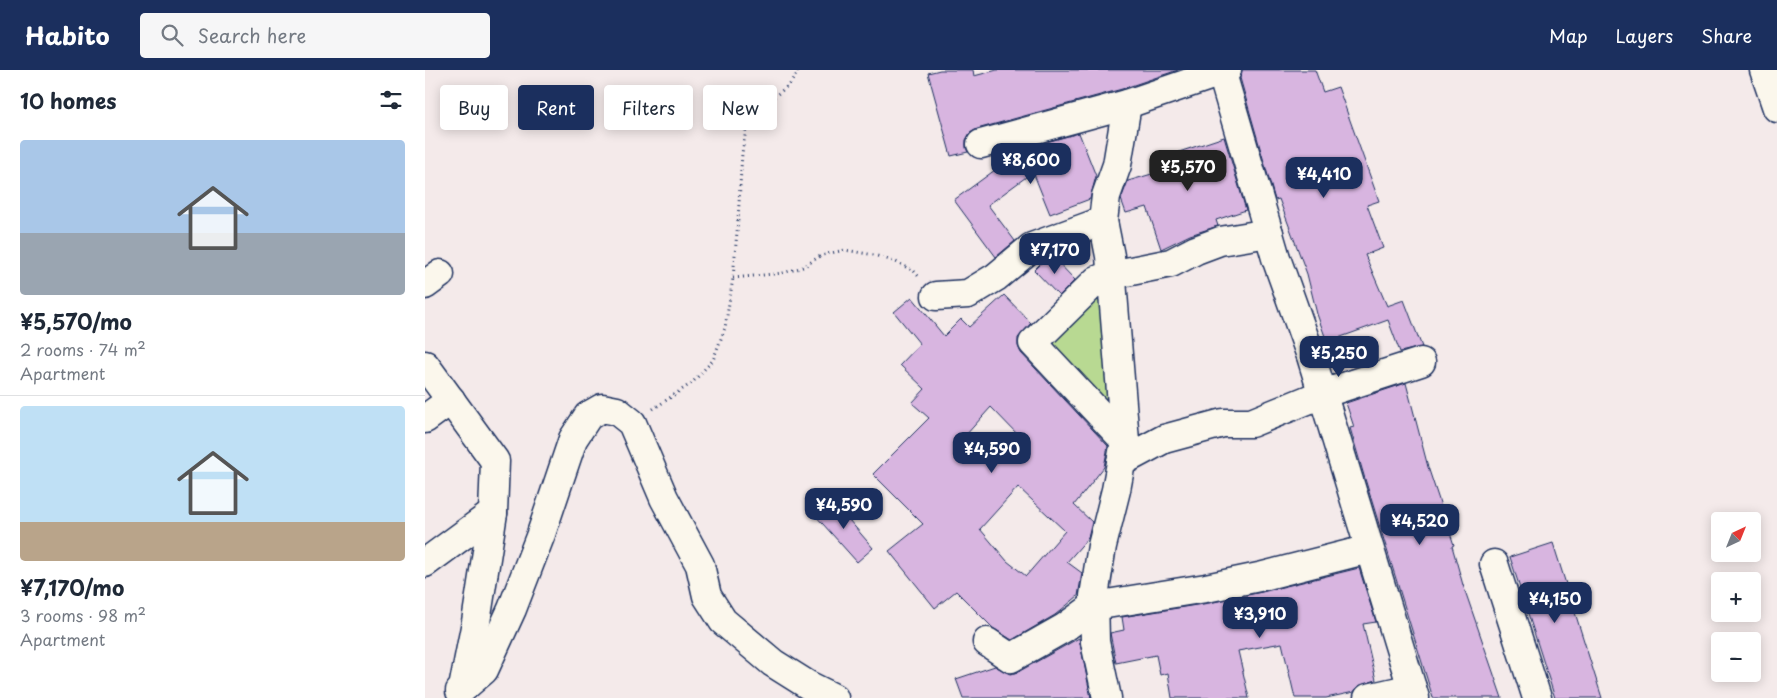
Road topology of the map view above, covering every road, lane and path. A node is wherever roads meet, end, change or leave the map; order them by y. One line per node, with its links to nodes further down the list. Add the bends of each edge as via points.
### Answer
1 (799, 70): 10 (path, via 790,84 764,105 746,130 741,153)
2 (1764, 70): 5 (street)
3 (1223, 71): 4 (street); 8 (street)
4 (1127, 104): 6 (street); 7 (street, via 1117,165 1105,196)
5 (1777, 108)
6 (981, 144)
7 (1103, 221): 9 (street); 11 (street, via 1032,246 995,277 968,294)
8 (1269, 232): 9 (street, via 1220,241 1171,263); 14 (street)
9 (1111, 274): 18 (street); 18 (street, via 1097,280 1033,343)
10 (733, 278): 11 (path, via 783,273 803,267 822,255 845,250 874,255 914,271); 17 (path, via 725,328 713,360 692,383)
11 (936, 296)
12 (1421, 362): 14 (street)
13 (425, 365): 15 (street)
14 (1322, 394): 18 (street, via 1251,423 1223,423); 20 (street)
15 (451, 400): 16 (street); 19 (street, via 495,461)
16 (425, 420)
17 (632, 423): 25 (street, via 617,411 602,408 588,416 573,439 508,618 484,670); 27 (street, via 664,498 700,565 707,596 723,620 773,663)
18 (1123, 451): 23 (street, via 1102,546)
19 (493, 513): 21 (street); 25 (street, via 476,622)
20 (1369, 549): 23 (street, via 1259,578); 26 (street)
21 (425, 562)
22 (1494, 564): 30 (street)
23 (1094, 606): 24 (street, via 1064,628 1011,658); 28 (street, via 1095,642)
24 (987, 642)
25 (458, 693)
26 (1413, 693): 29 (street)
27 (834, 698)
28 (1107, 698)
29 (1368, 698)
30 (1537, 698)

